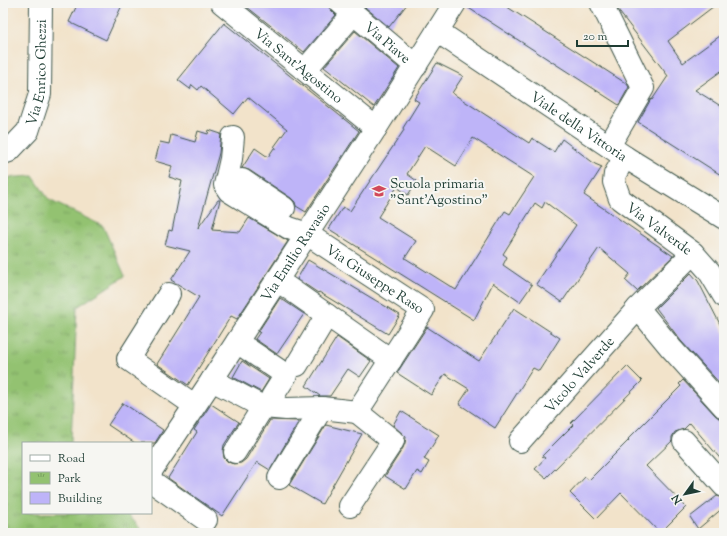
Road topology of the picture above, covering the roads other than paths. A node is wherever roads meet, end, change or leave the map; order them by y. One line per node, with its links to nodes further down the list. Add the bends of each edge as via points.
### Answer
1 (41, 3): 12 (street, Via Enrico Ghezzi, via 40,94 28,131 9,151)
2 (222, 3): 8 (street, Via Sant'Agostino)
3 (455, 3): 6 (street, Via Emilio Ravasio)
4 (601, 3): 11 (street, Via Valverde, via 643,88)
5 (347, 8): 7 (street, Via Piave); 8 (street)
6 (437, 31): 7 (street, Via Emilio Ravasio); 11 (street, Viale della Vittoria)
7 (416, 66): 9 (street, Via Emilio Ravasio)
8 (305, 70): 9 (street, Via Sant'Agostino)
9 (376, 128): 15 (street, Via Emilio Ravasio)
10 (233, 137): 15 (street, Via Giuseppe Raso, via 225,185 229,191 289,228)
11 (617, 151): 14 (street, Viale della Vittoria); 16 (street, Via Valverde, via 614,182 620,199)
12 (3, 153)
13 (242, 180): 15 (street)
14 (724, 218)
15 (309, 230): 17 (street, Via Emilio Ravasio); 23 (street, Via Giuseppe Raso, via 423,310)
16 (693, 253): 19 (street, Via Valverde, via 709,271); 20 (street, Vicolo Valverde)
17 (277, 280): 21 (street); 22 (street, Via Emilio Ravasio)
18 (169, 294): 27 (street, via 128,359)
19 (724, 296)
20 (638, 308): 28 (street); 31 (street, Vicolo Valverde)
21 (327, 315): 23 (street); 24 (street)
22 (237, 342): 25 (street, Via Emilio Ravasio); 26 (street, via 286,375)
23 (390, 360): 30 (street, Via Giuseppe Raso)
24 (297, 365)
25 (212, 380): 26 (street, via 254,404); 27 (street, Via Emilio Ravasio)
26 (268, 402): 29 (street, via 286,409); 33 (street)
27 (194, 405): 34 (street, Via Emilio Ravasio)
28 (724, 407)
29 (322, 408): 30 (street); 35 (street)
30 (357, 412): 38 (street, via 394,441)
31 (520, 441)
32 (684, 441): 37 (street)
33 (235, 452)
34 (152, 469)
35 (279, 478)
36 (152, 482): 39 (street)
37 (724, 486)
38 (350, 506)
39 (206, 520)

